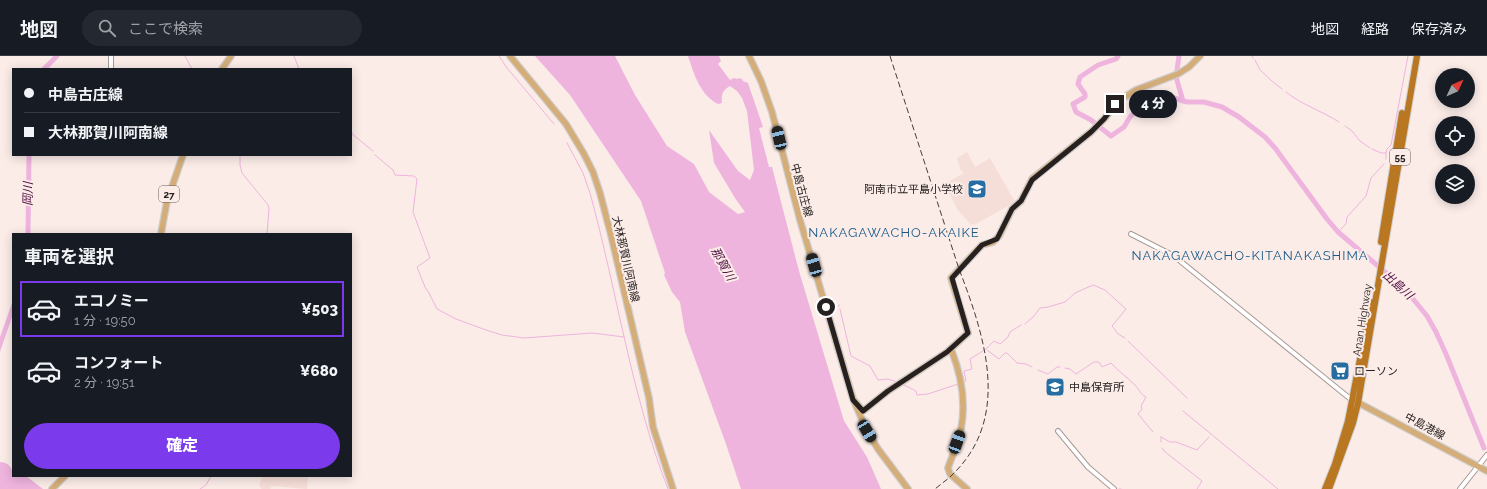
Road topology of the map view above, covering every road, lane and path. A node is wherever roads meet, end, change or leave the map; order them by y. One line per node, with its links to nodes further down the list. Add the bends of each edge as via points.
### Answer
1 (112, 56): 8 (street)
2 (231, 56): 9 (main road)
3 (510, 56): 24 (main road, 大林那賀川阿南線, via 566,124 593,172 611,235 650,398 653,427)
4 (748, 56): 15 (main road, 中島古庄線, via 761,81 772,112 794,200)
5 (1200, 56): 14 (main road, via 1189,67 1175,75 1136,90 1120,100 1097,125 1032,180 1021,201 1012,209 997,239 982,245 952,278 968,333)
6 (1412, 56): 13 (highway, Anan Highway / 55)
7 (1417, 56): 13 (highway, Anan Highway / 55)
8 (111, 68)
9 (223, 68)
10 (183, 156): 11 (main road, 27, via 167,201)
11 (161, 233)
12 (1132, 234): 16 (street, via 1174,256)
13 (1381, 256): 16 (highway, Anan Highway / 55)
14 (952, 349): 15 (main road, via 888,391 863,411); 26 (main road, via 961,383 962,405 961,431 948,468 950,474)
15 (853, 400): 25 (main road, via 874,443)
16 (1355, 402): 19 (main road, 中島港線); 22 (highway, Anan Highway / 55, via 1353,423)
17 (1058, 431): 27 (street, via 1088,466)
18 (1485, 457): 19 (street)
19 (1478, 465): 20 (main road, 中島港線); 30 (street)
20 (1487, 471)
21 (63, 477): 23 (main road)
22 (1331, 480): 28 (highway, 55); 29 (highway, 55)
23 (54, 487)
24 (674, 489)
25 (908, 489)
26 (967, 489)
27 (1114, 489)
28 (1324, 489)
29 (1330, 489)
30 (1460, 489)

